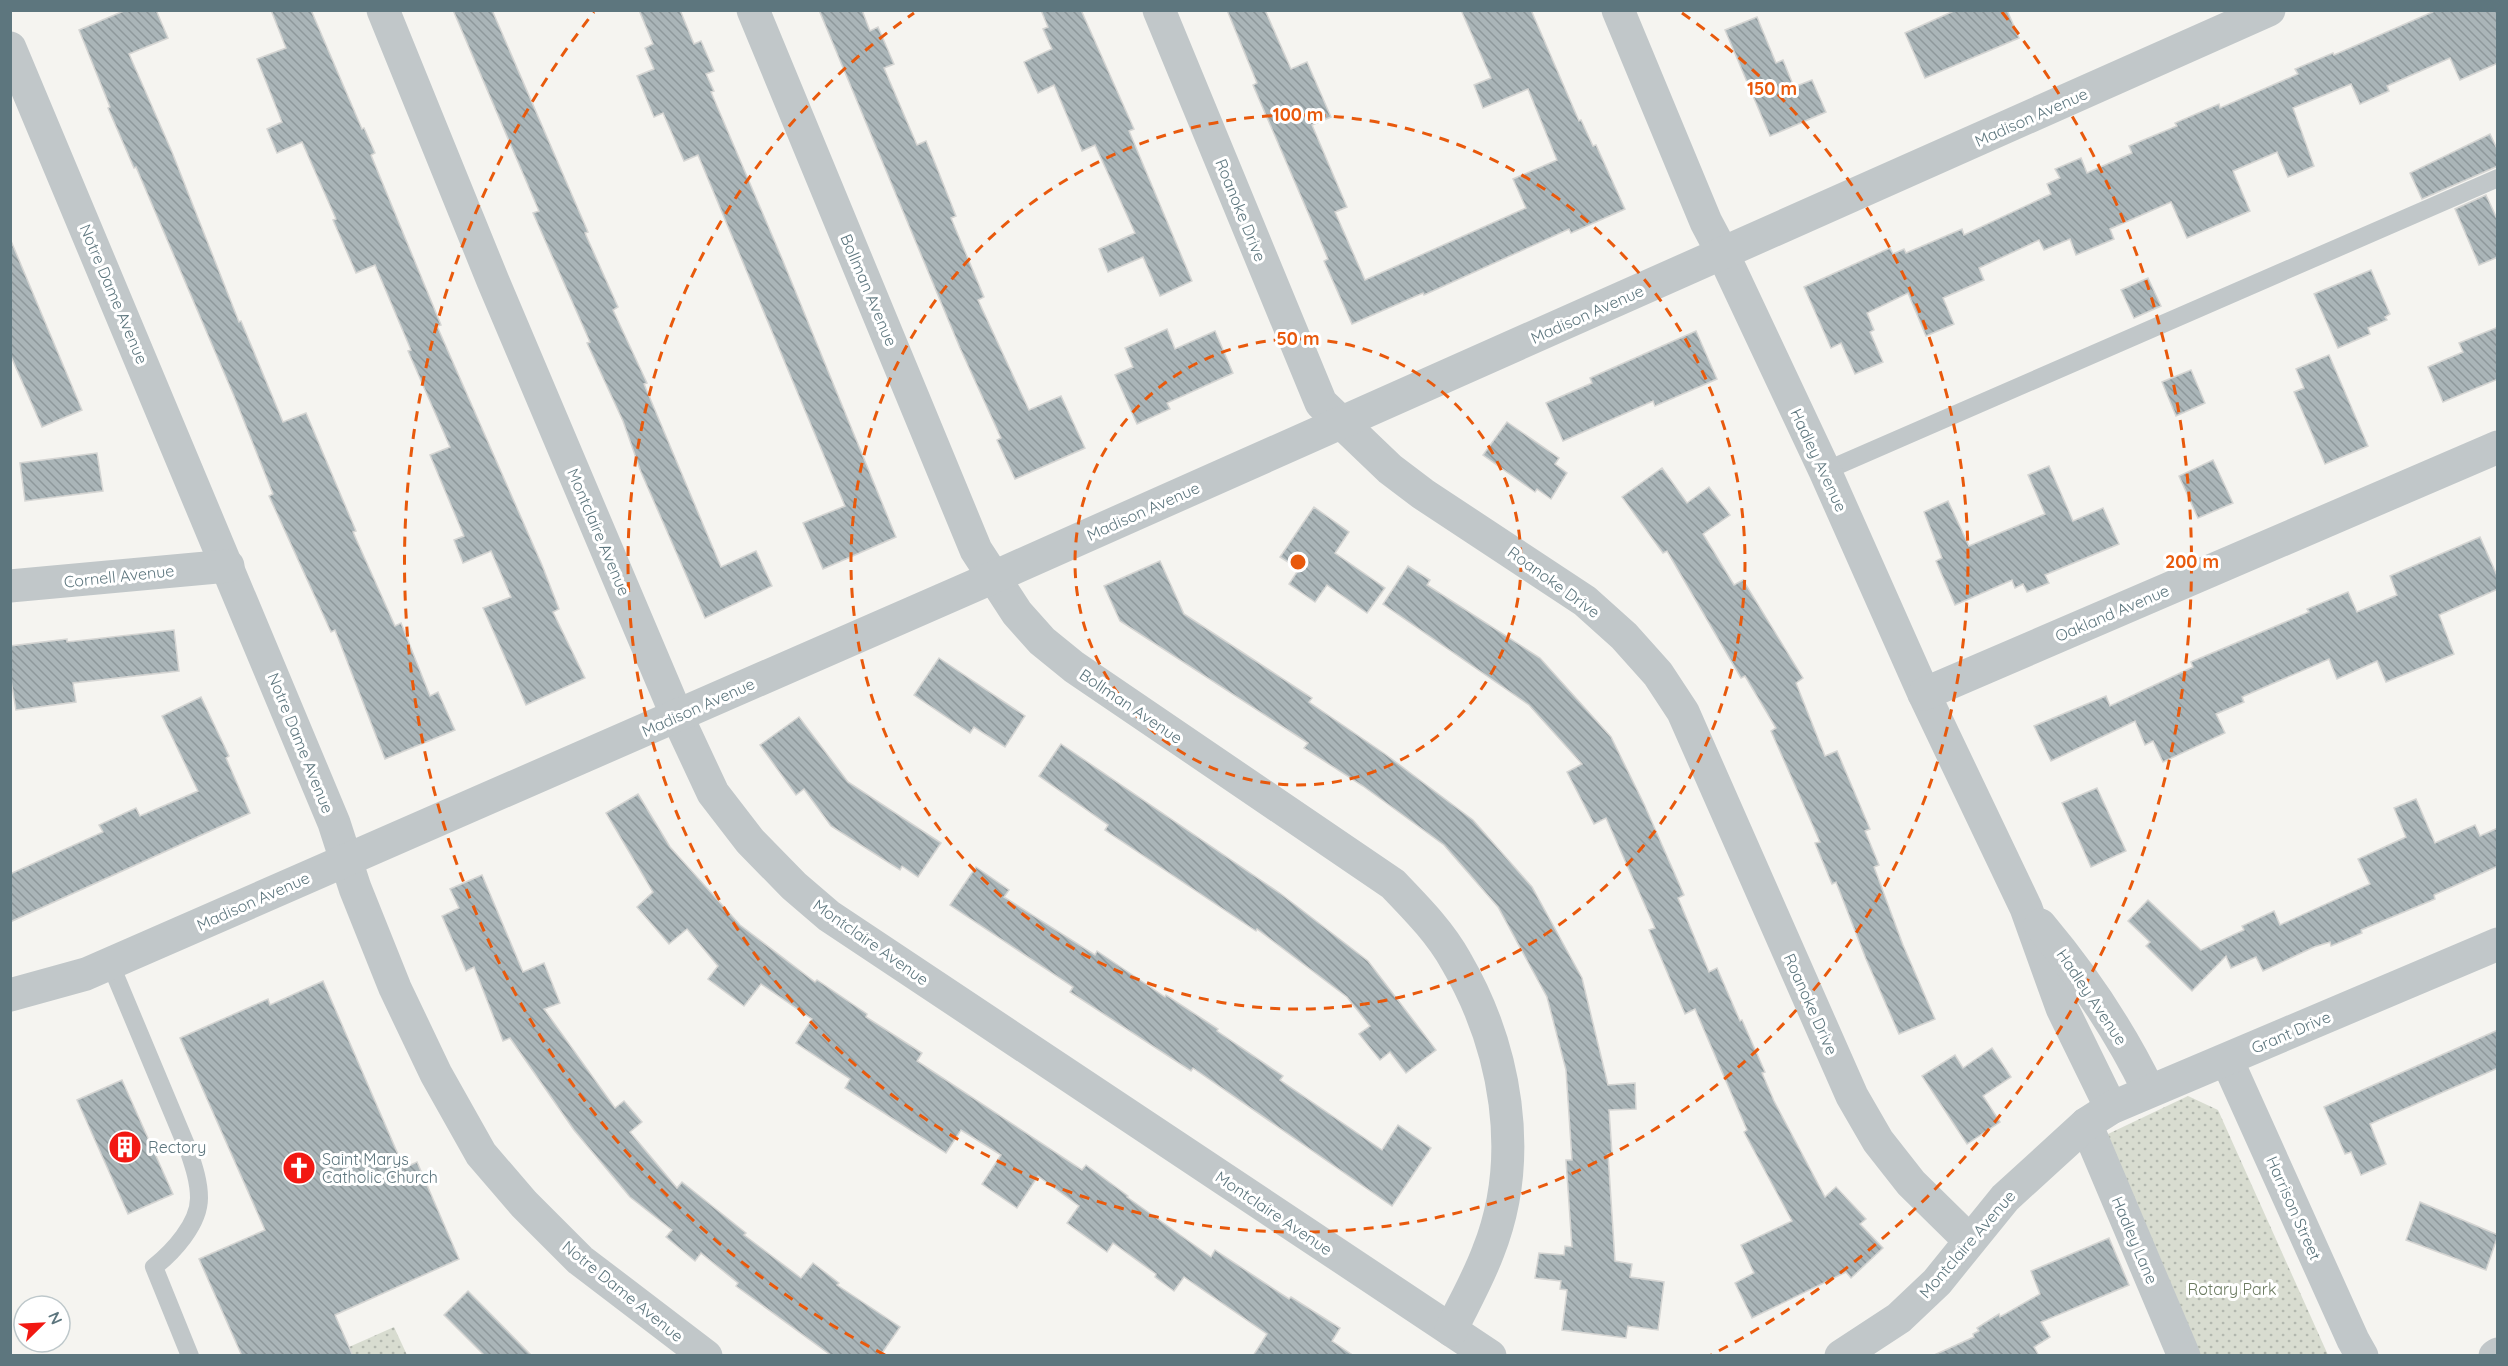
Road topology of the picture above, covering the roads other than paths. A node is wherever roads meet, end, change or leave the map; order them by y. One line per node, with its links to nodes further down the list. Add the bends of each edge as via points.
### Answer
1 (382, 10): 16 (street, Montclaire Avenue)
2 (753, 10): 13 (street, Bollman Avenue, via 976,550)
3 (1159, 10): 9 (street, Roanoke Drive, via 1317,396)
4 (1618, 10): 8 (street, Hadley Avenue, via 1706,222)
5 (2269, 10): 8 (street, Madison Avenue)
6 (10, 48): 12 (street, Notre Dame Avenue)
7 (2498, 178): 11 (lane)
8 (1724, 254): 9 (street, Madison Avenue); 11 (street, Hadley Avenue)
9 (1342, 423): 13 (street, Madison Avenue); 25 (street, Roanoke Drive, via 1423,494 1585,601 1658,674 1683,712 1852,1096 1878,1142 1911,1183)
10 (2498, 447): 15 (street, Oakland Avenue)
11 (1825, 471): 15 (street, Hadley Avenue)
12 (228, 566): 14 (street, Cornell Avenue); 17 (street, Notre Dame Avenue)
13 (994, 577): 16 (street, Madison Avenue); 26 (street, Bollman Avenue, via 1017,613 1042,641 1083,674 1393,884 1427,920 1456,960 1491,1039 1504,1091 1508,1145 1503,1199 1489,1251)
14 (10, 586)
15 (1924, 694): 18 (street, Hadley Avenue)
16 (677, 716): 17 (street, Madison Avenue); 26 (street, Montclaire Avenue, via 713,793 750,841 829,916)
17 (346, 860): 20 (street, Madison Avenue); 28 (street, Notre Dame Avenue, via 395,988 436,1074 481,1154 579,1260)
18 (2026, 908): 23 (street, Hadley Avenue, via 2070,961 2118,1033); 24 (street, Hadley Avenue)
19 (2498, 944): 22 (street, Grant Drive)
20 (110, 963): 21 (street, Madison Avenue, via 86,974); 27 (lane, via 198,1180 199,1201 191,1223 170,1254 154,1267)
21 (10, 995)
22 (2227, 1060): 23 (street, Grant Drive); 32 (street, Harrison Street)
23 (2149, 1091): 24 (street, Grant Drive)
24 (2099, 1116): 25 (street, Montclaire Avenue, via 2005,1198); 31 (street, Hadley Lane)
25 (1969, 1240): 30 (street, Montclaire Avenue, via 1937,1282 1899,1318)
26 (1451, 1330): 29 (street, Montclaire Avenue)
27 (190, 1356)
28 (706, 1356)
29 (1490, 1356)
30 (1841, 1356)
31 (2184, 1356)
32 (2362, 1356)

